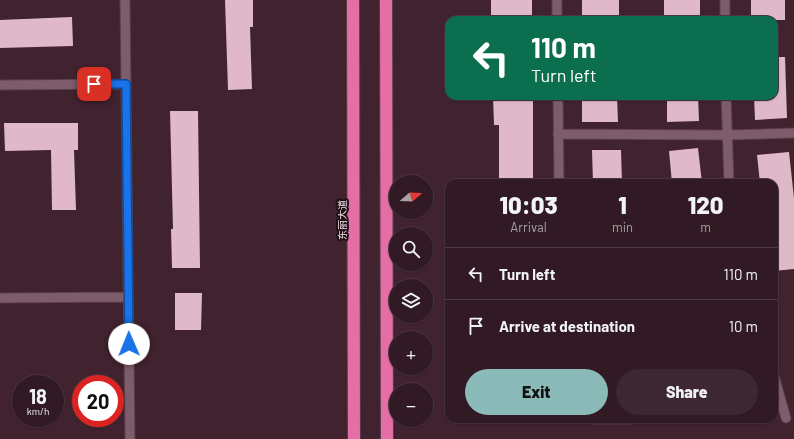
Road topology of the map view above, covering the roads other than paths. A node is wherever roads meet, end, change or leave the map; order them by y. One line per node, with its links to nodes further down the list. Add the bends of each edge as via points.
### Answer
1 (125, 0): 8 (lane)
2 (353, 0): 22 (highway, 东丽大道)
3 (386, 0): 23 (highway)
4 (557, 0): 6 (lane)
5 (725, 0): 7 (lane)
6 (557, 16)
7 (725, 16)
8 (126, 84): 9 (lane); 17 (lane)
9 (0, 85)
10 (558, 100): 13 (lane)
11 (726, 100): 14 (lane)
12 (794, 133): 14 (lane)
13 (558, 134): 14 (lane); 15 (lane)
14 (727, 135): 16 (lane)
15 (559, 179)
16 (729, 179)
17 (128, 297): 18 (lane); 21 (lane)
18 (0, 298)
19 (778, 401): 20 (lane)
20 (786, 418)
21 (130, 439)
22 (354, 439)
23 (387, 439)

